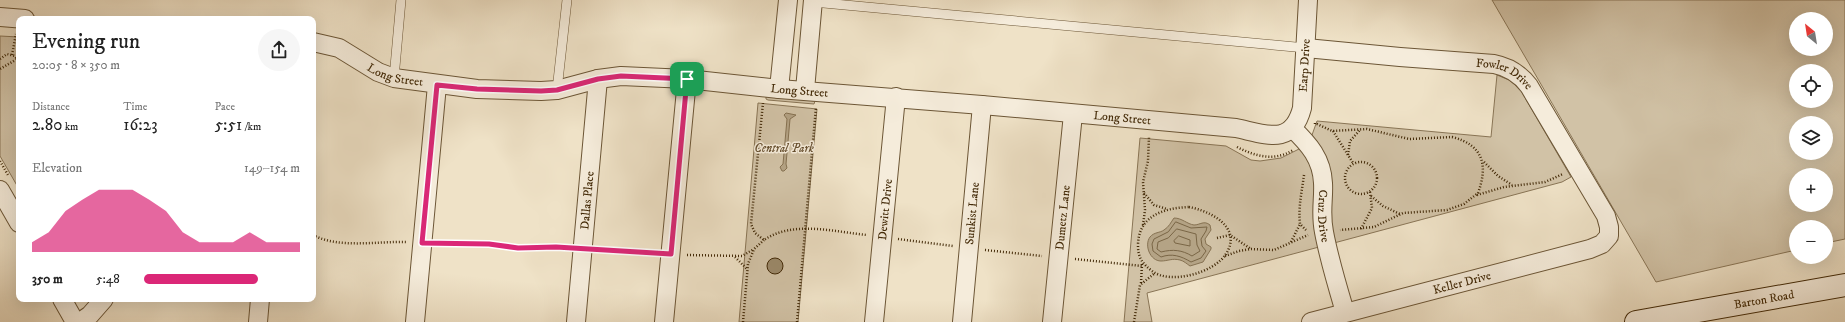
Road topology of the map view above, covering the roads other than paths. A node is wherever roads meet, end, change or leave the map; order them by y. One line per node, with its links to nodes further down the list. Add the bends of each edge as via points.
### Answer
1 (401, 0): 11 (lane)
2 (567, 0): 16 (lane)
3 (788, 0): 15 (street)
4 (792, 0): 6 (street)
5 (1308, 0): 10 (street, Earp Drive)
6 (813, 1): 10 (lane); 17 (street)
7 (0, 17): 8 (street)
8 (16, 24)
9 (316, 43): 11 (street, Long Street, via 340,48 378,72)
10 (1306, 48): 21 (street, Earp Drive, via 1302,108 1299,120); 24 (street, Fowler Drive, via 1494,64 1505,66 1518,74 1529,86 1606,216)
11 (394, 78): 14 (street, Long Street)
12 (598, 79): 13 (street, Long Street, via 621,76); 16 (street, Long Street); 34 (street, Dallas Place)
13 (687, 79): 15 (street, Long Street); 35 (street)
14 (437, 85): 16 (street, Long Street, via 477,89); 33 (street)
15 (779, 89): 17 (street, Long Street)
16 (557, 90)
17 (805, 90): 18 (street, Long Street)
18 (896, 97): 19 (street, Long Street); 36 (street, Dewitt Drive)
19 (982, 105): 20 (street, Long Street); 37 (street, Sunkist Lane)
20 (1073, 114): 21 (street, Long Street, via 1236,128 1274,136); 38 (street, Dumetz Lane)
21 (1292, 128): 29 (street, Cruz Drive, via 1310,145 1321,168 1324,183 1321,215)
22 (1, 194): 23 (street)
23 (16, 218)
24 (1609, 236): 29 (street, Keller Drive, via 1602,244 1590,249)
25 (1845, 285): 40 (main road, Barton Road)
26 (64, 302): 30 (street)
27 (101, 302): 31 (street)
28 (260, 302): 32 (street)
29 (1345, 312): 39 (street, Keller Drive)
30 (75, 322)
31 (80, 322)
32 (258, 322)
33 (415, 322)
34 (576, 322)
35 (664, 322)
36 (874, 322)
37 (962, 322)
38 (1052, 322)
39 (1311, 322)
40 (1636, 322)

